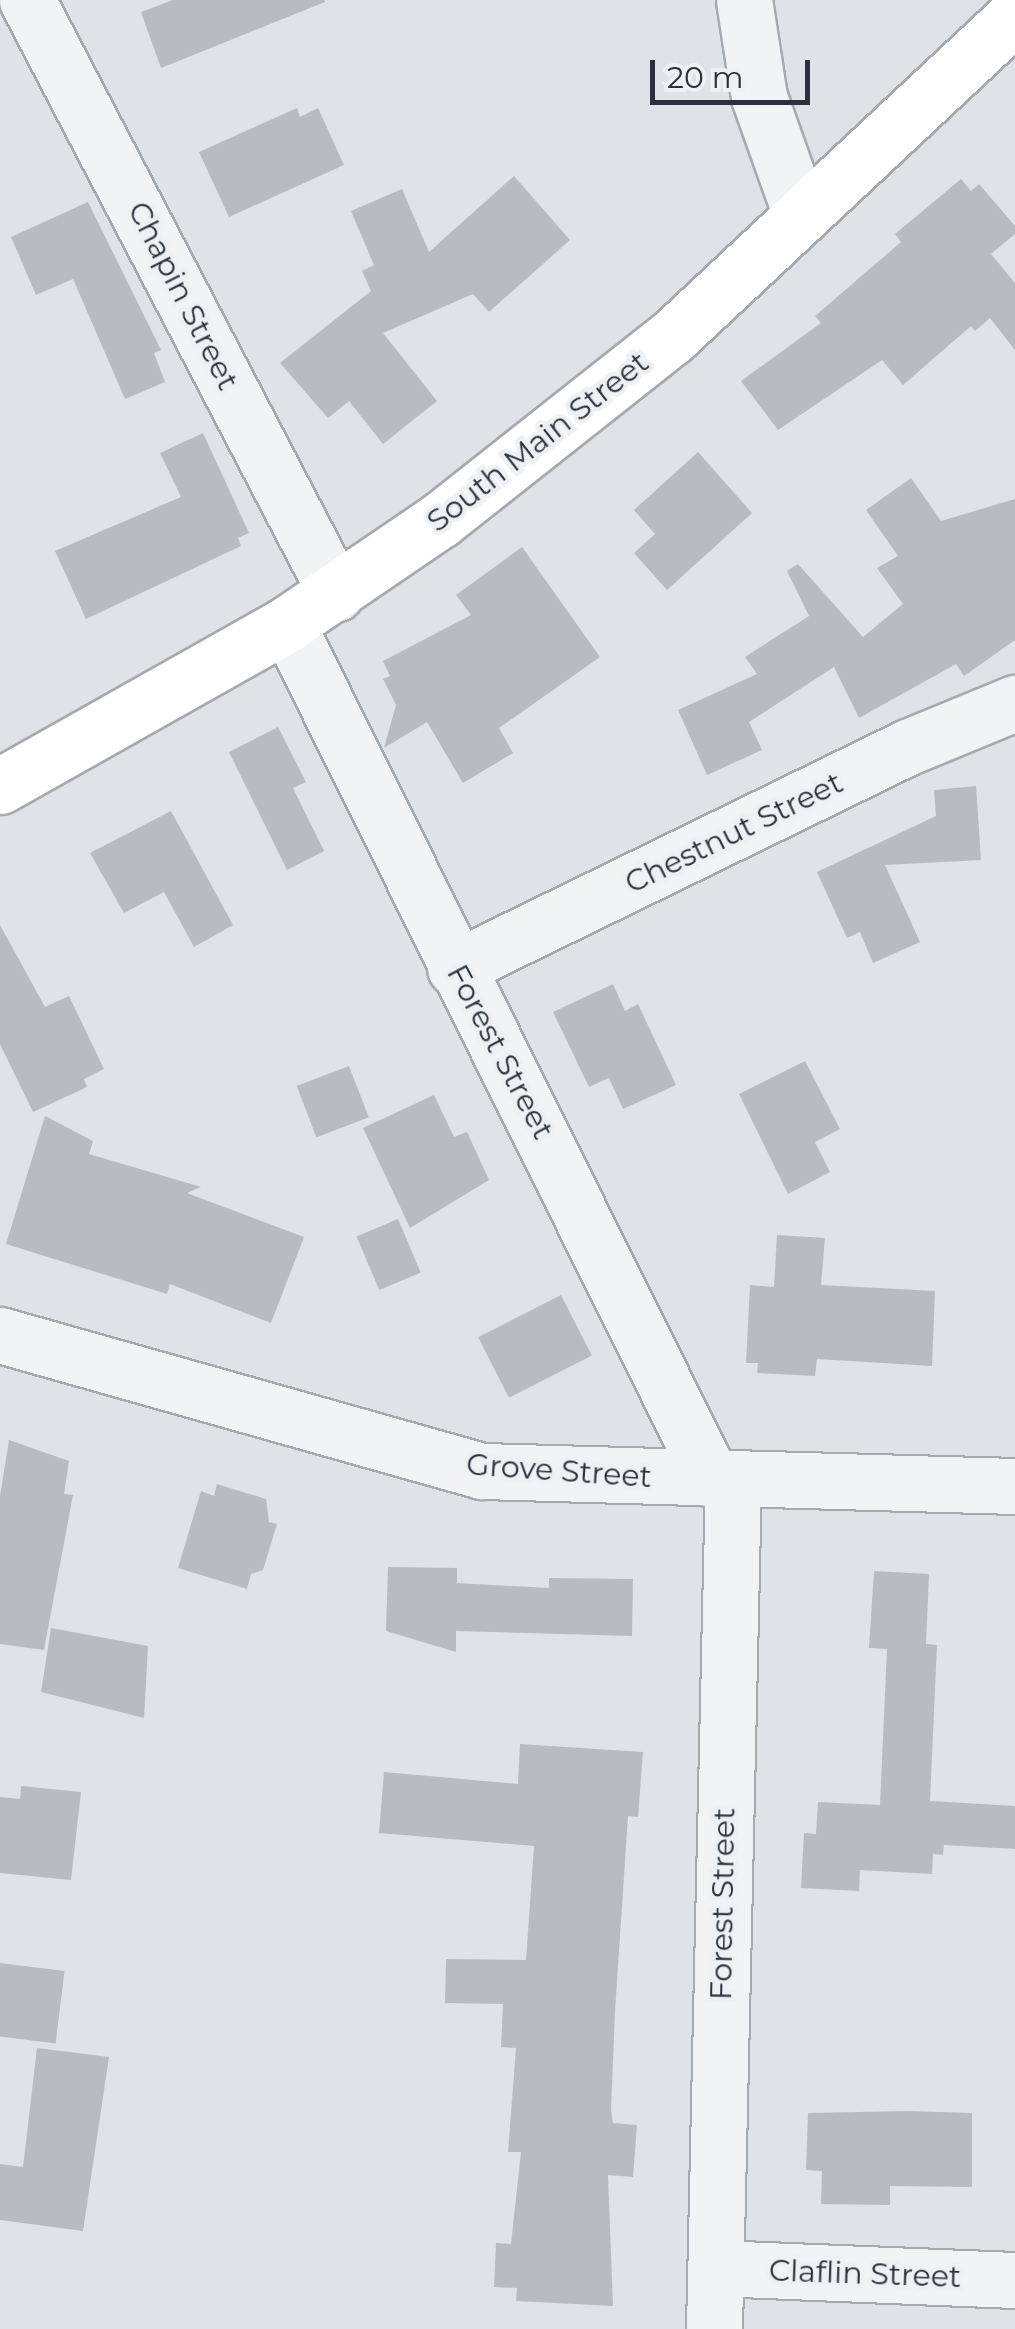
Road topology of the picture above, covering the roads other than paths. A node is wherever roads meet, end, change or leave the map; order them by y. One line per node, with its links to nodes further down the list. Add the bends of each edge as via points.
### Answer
1 (27, 0): 5 (street, Chapin Street)
2 (744, 0): 4 (street, via 759,96)
3 (1015, 16): 4 (main road, South Main Street)
4 (800, 212): 5 (main road, South Main Street, via 672,336)
5 (336, 593): 6 (main road, South Main Street)
6 (287, 624): 8 (main road, South Main Street); 9 (street, Forest Street)
7 (1015, 703): 9 (street, Chestnut Street, via 908,746)
8 (0, 786)
9 (455, 968): 11 (street, Forest Street)
10 (0, 1336): 11 (street, Grove Street, via 470,1469)
11 (722, 1479): 12 (street, Grove Street); 13 (street, Forest Street)
12 (1015, 1486)
13 (715, 2268): 14 (street, Claflin Street); 15 (street, Forest Street)
14 (1015, 2280)
15 (714, 2329)

